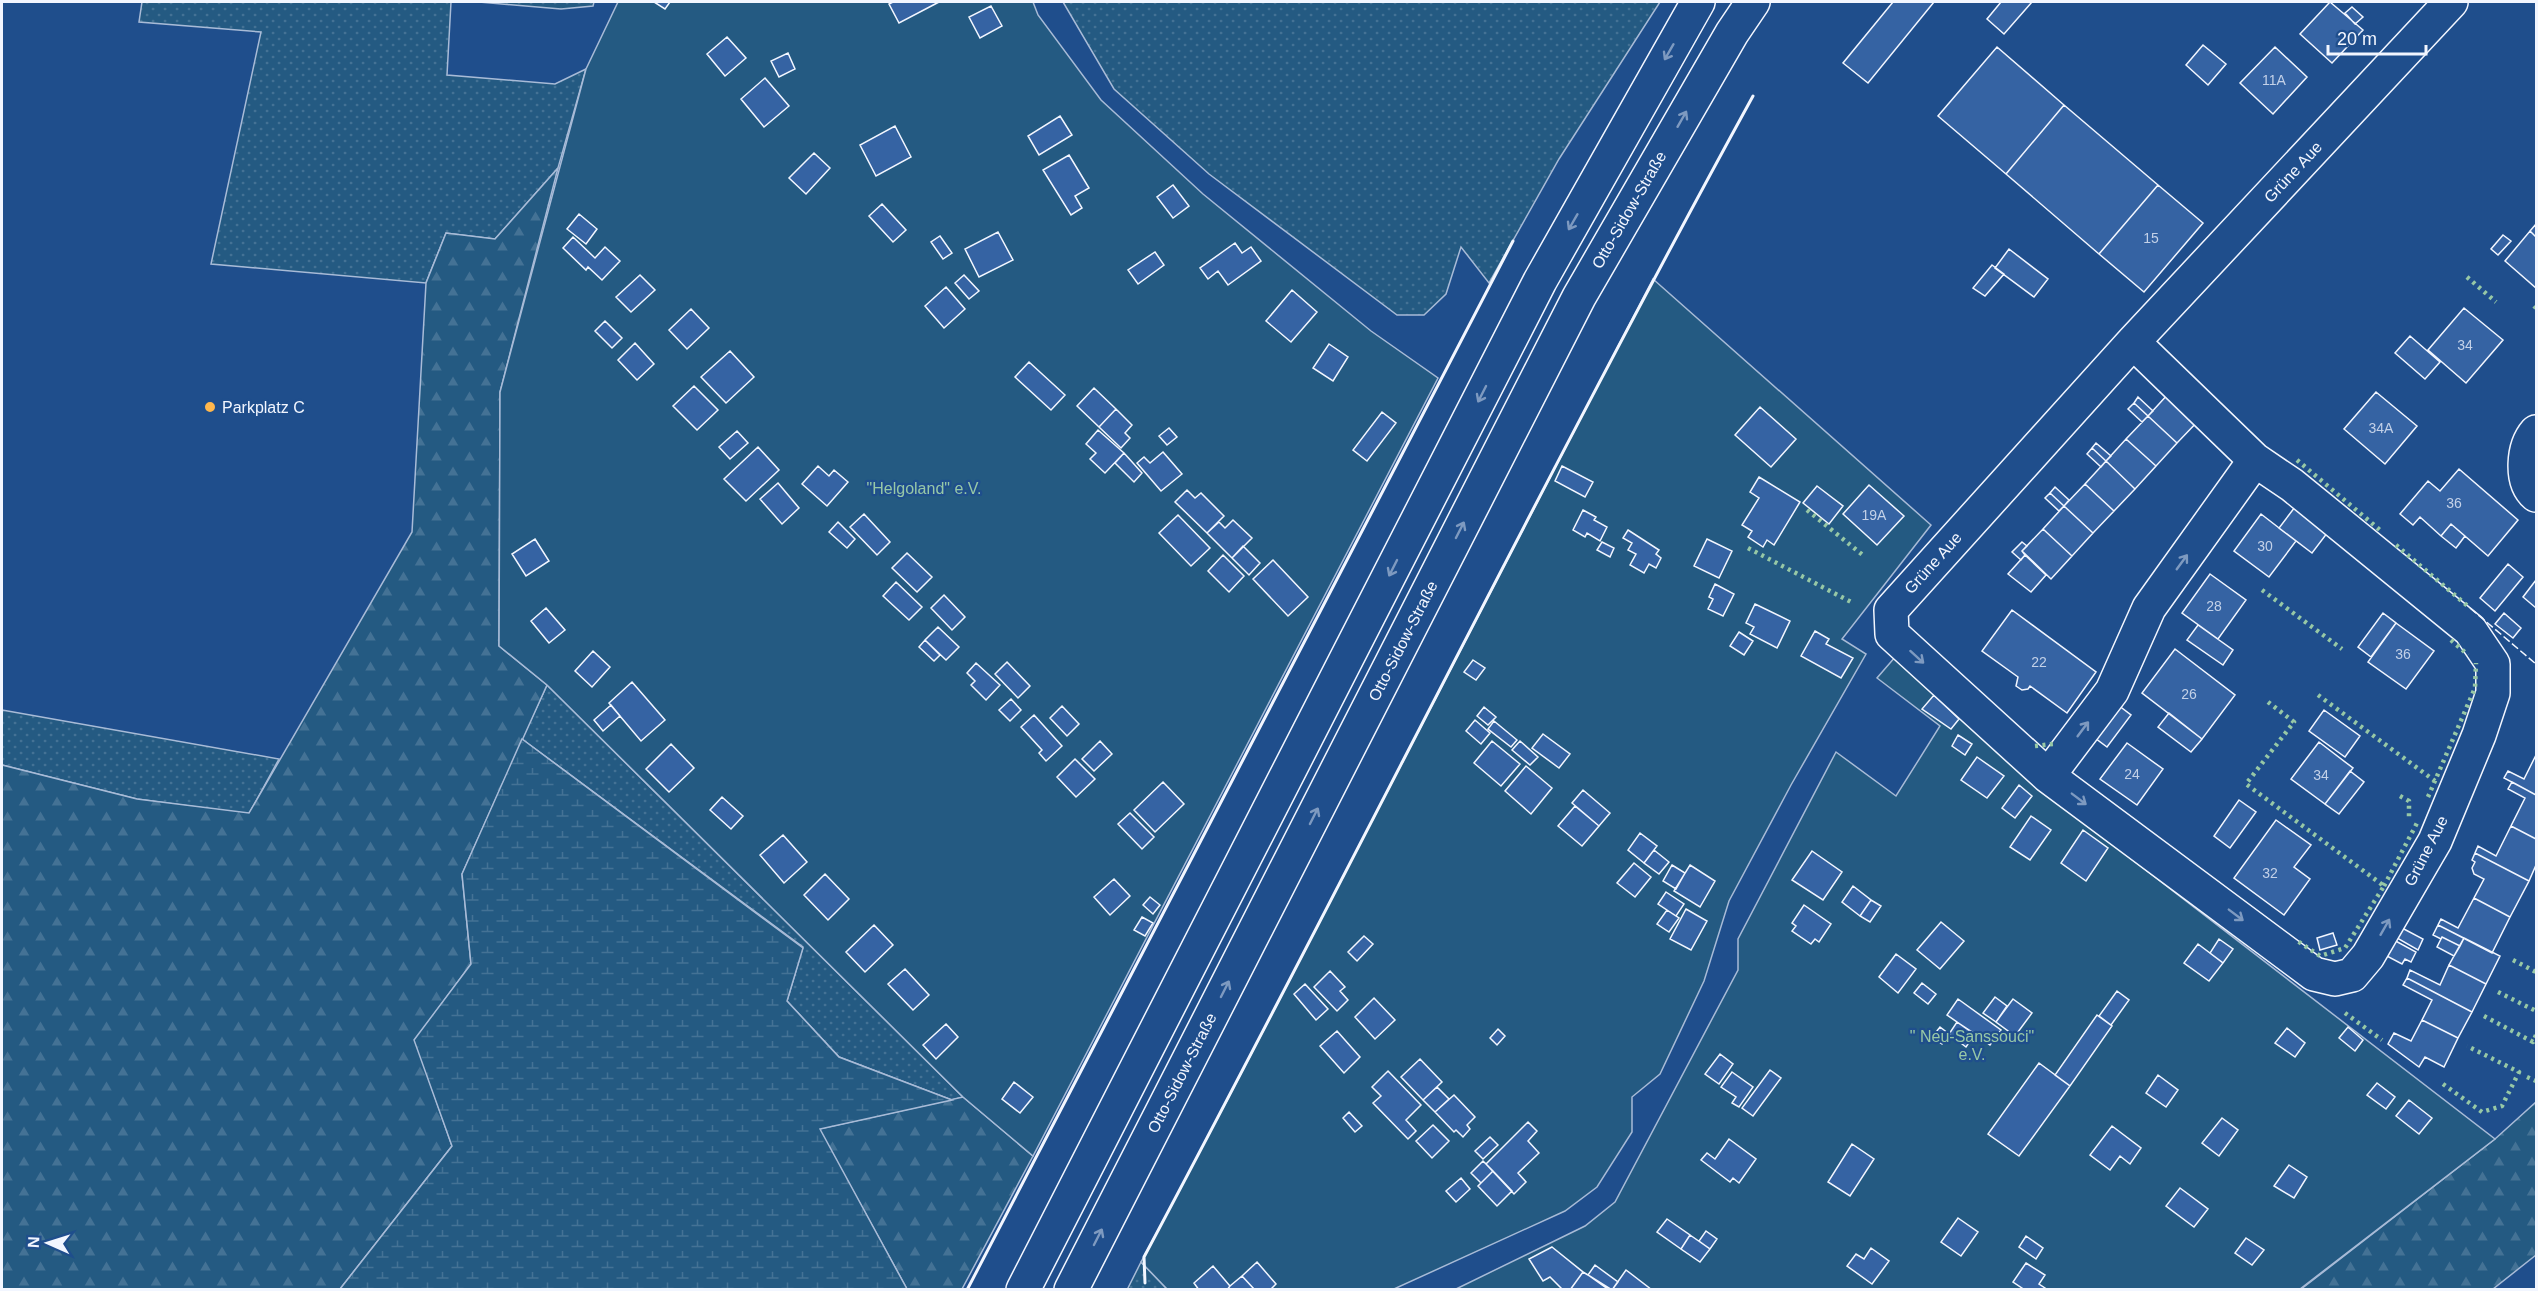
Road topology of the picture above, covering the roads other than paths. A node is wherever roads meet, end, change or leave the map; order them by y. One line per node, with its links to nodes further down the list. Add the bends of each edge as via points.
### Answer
1 (1698, 2): 9 (main road, one-way to 9, via 1540,281)
2 (1753, 2): 10 (main road, Otto-Sidow-Straße, one-way to 2, via 1579,297)
3 (2451, 2): 4 (main road, Grüne Aue)
4 (2133, 342): 6 (main road, Grüne Aue); 8 (main road, Grüne Aue, one-way to 8, via 1891,609 1892,634)
5 (2536, 432): 7 (main road, via 2529,440 2525,464 2531,490)
6 (2255, 460): 8 (main road, one-way to 6, via 2112,691 2149,608); 8 (main road, Grüne Aue, one-way to 6, via 2314,974 2335,979 2352,975 2368,956 2435,841 2493,693 2493,664 2470,630 2292,485)
7 (2536, 495)
8 (2048, 776)
9 (1023, 1290)
10 (1071, 1290)

